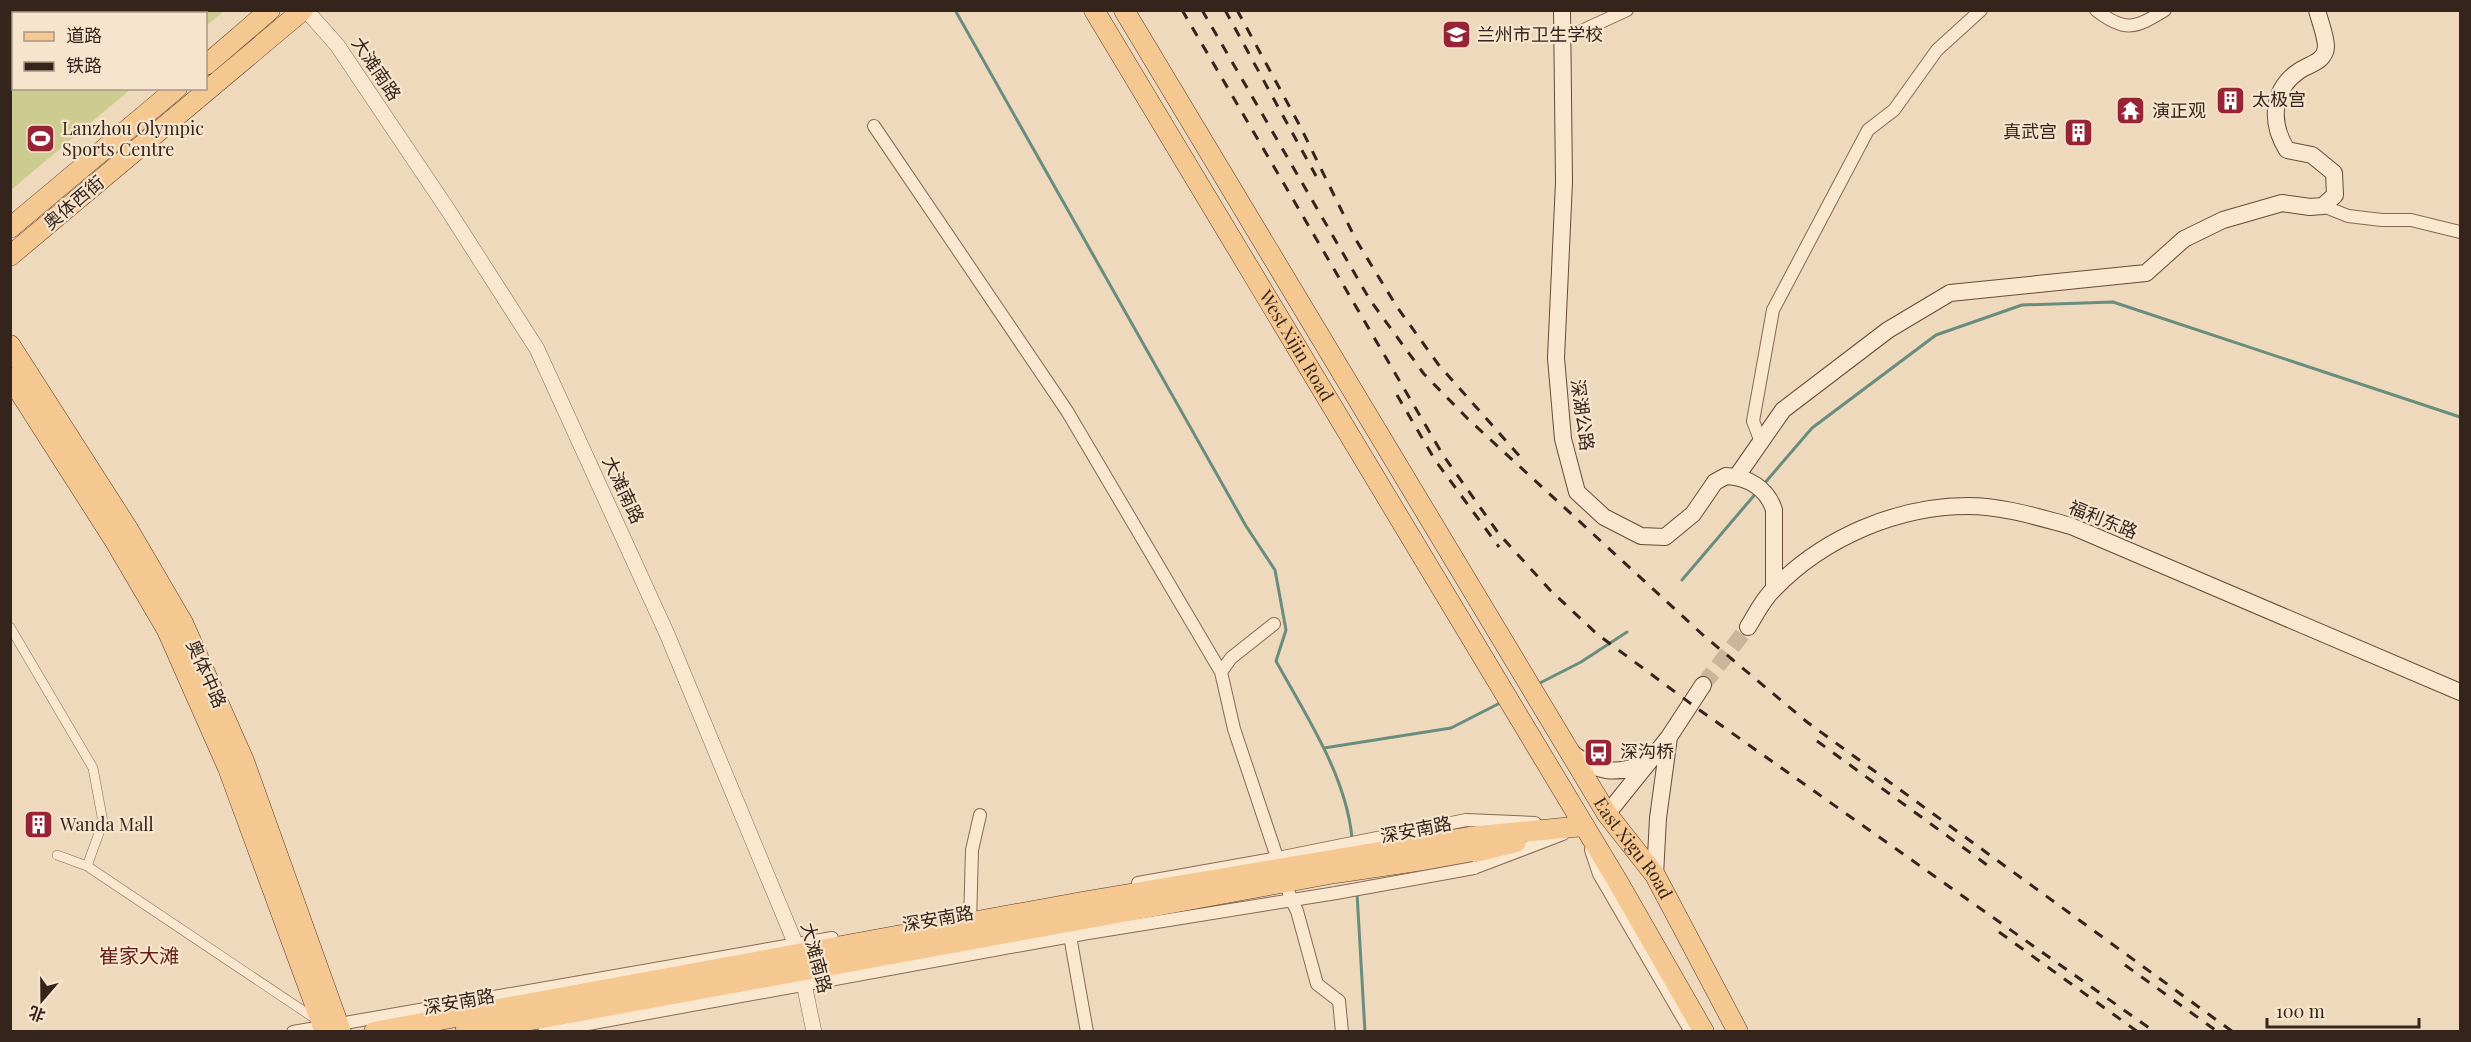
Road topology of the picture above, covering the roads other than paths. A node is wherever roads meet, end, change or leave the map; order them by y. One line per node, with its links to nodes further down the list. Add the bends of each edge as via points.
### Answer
1 (270, 10): 12 (main road)
2 (304, 10): 18 (main road, 奥体西街); 47 (street, 大滩南路, via 337,45 537,349 667,634)
3 (1094, 10): 30 (main road, West Xijin Road)
4 (1124, 10): 28 (main road, West Xijin Road)
5 (1562, 10): 11 (main road, 深湖公路)
6 (1627, 10): 11 (street)
7 (1982, 10): 21 (street, via 1937,50 1894,110 1868,130 1773,310 1754,421)
8 (2096, 10): 9 (street, via 2123,25 2139,26)
9 (2165, 10)
10 (2317, 10): 15 (main road, via 2326,48 2321,60 2299,71 2283,86 2275,113 2277,134 2287,150 2312,155 2334,173 2335,195)
11 (1564, 39): 22 (main road, 深湖公路, via 1564,182 1556,358 1563,439 1577,492 1604,517 1641,536 1665,537 1693,514 1715,482)
12 (207, 64)
13 (175, 90): 16 (main road, 奥体西街)
14 (874, 126): 29 (street, via 1067,411)
15 (2323, 206): 17 (street, via 2348,216 2411,219); 21 (main road, via 2283,204 2223,220 2184,239 2146,273 1950,293 1888,330 1783,410)
16 (10, 228)
17 (2460, 232)
18 (10, 256)
19 (10, 345): 24 (main road, 奥体中路, via 94,474)
20 (10, 377): 24 (main road, 奥体中路)
21 (1761, 442): 22 (main road)
22 (1737, 476): 23 (main road, via 1754,482 1774,510)
23 (1774, 589): 27 (main road, 福利东路); 32 (main road, 福利东路, via 1825,548 1873,524 1927,509 1969,506 2016,511 2071,526)
24 (156, 593): 49 (main road, 奥体中路, via 167,630 228,768)
25 (1274, 624): 29 (street)
26 (10, 627): 41 (street, via 93,768 103,822)
27 (1748, 627)
28 (1520, 669): 34 (main road, East Xigu Road)
29 (1221, 672): 44 (street, via 1234,729)
30 (1497, 681): 38 (main road, East Xigu Road)
31 (1703, 685): 33 (main road)
32 (2460, 692)
33 (1669, 737): 35 (main road); 43 (main road)
34 (1572, 753): 35 (main road, via 1588,765 1606,771 1626,771); 36 (main road, East Xigu Road)
35 (1645, 764): 36 (main road)
36 (1607, 814): 38 (main road); 43 (main road, East Xigu Road)
37 (980, 815): 45 (street, via 972,850)
38 (1584, 826): 39 (main road, 深安南路); 39 (street, 深安南路); 57 (street, via 1599,874); 58 (main road, East Xigu Road)
39 (1470, 845): 42 (main road, 深安南路); 42 (street, 深安南路, bridge)
40 (57, 855): 41 (street)
41 (87, 867): 49 (street)
42 (1333, 868): 44 (main road, 深安南路); 44 (street, 深安南路)
43 (1655, 875): 48 (main road, East Xigu Road)
44 (1284, 877): 45 (main road, 深安南路); 46 (street, 深安南路); 47 (main road, 深安南路); 56 (street, via 1317,984 1339,1001)
45 (970, 918): 47 (main road, 深安南路)
46 (1071, 936): 47 (street, 深安南路); 55 (street)
47 (800, 963): 49 (street, 深安南路); 51 (main road, 深安南路); 52 (main road, 深安南路); 53 (street, 深安南路); 54 (street, 大滩南路)
48 (1724, 1008): 59 (main road, East Xigu Road); 60 (street)
49 (332, 1028): 50 (street, 深安南路)
50 (293, 1032)
51 (374, 1032)
52 (465, 1032)
53 (544, 1032)
54 (814, 1032)
55 (1087, 1032)
56 (1342, 1032)
57 (1691, 1032)
58 (1704, 1032)
59 (1738, 1032)
60 (1746, 1032)

